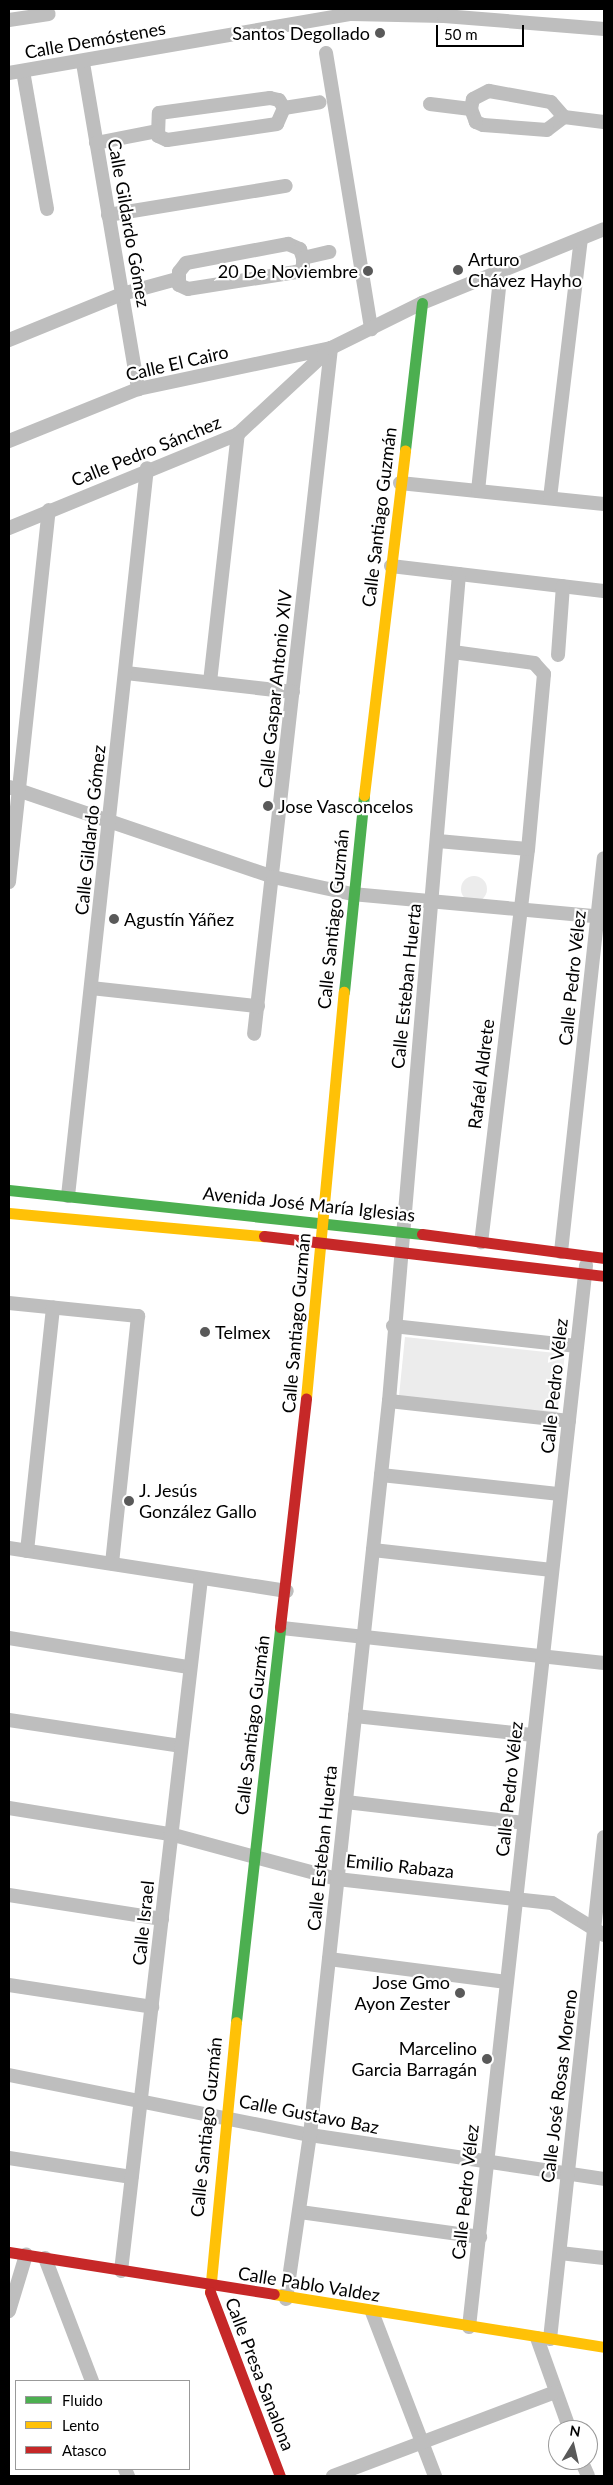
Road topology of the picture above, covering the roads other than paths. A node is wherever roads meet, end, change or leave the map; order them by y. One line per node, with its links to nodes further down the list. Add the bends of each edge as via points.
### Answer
1 (50, 14): 2 (street)
2 (9, 20)
3 (604, 29): 5 (street, Calle Demóstenes, via 351,14)
4 (326, 53): 27 (street)
5 (82, 62): 6 (street, Calle Demóstenes); 15 (street, Calle Gildardo Gómez)
6 (23, 71): 7 (street, Calle Demóstenes); 17 (street)
7 (9, 73)
8 (320, 102): 10 (street)
9 (430, 104): 11 (street)
10 (284, 108): 14 (street, via 277,124 167,140 159,138); 14 (street, via 279,100 270,98 158,113)
11 (470, 109): 12 (street, via 476,122 483,125 547,130); 12 (street, via 473,99 489,91 551,102)
12 (564, 117): 13 (street)
13 (604, 122)
14 (157, 131): 15 (street)
15 (96, 143): 18 (street, Calle Gildardo Gómez)
16 (286, 186): 18 (street)
17 (47, 208)
18 (108, 215): 25 (street, Calle Gildardo Gómez)
19 (604, 229): 20 (street, Calle Pedro Sánchez)
20 (581, 239): 23 (street, Calle Pedro Sánchez); 36 (street)
21 (329, 252): 22 (street)
22 (303, 258): 24 (street, via 303,268 296,272 188,289); 24 (street, via 300,249 288,244 186,263)
23 (501, 270): 26 (street, Calle Pedro Sánchez); 35 (street)
24 (177, 279): 25 (street)
25 (122, 294): 28 (street); 30 (street, Calle Gildardo Gómez)
26 (422, 303): 27 (street, Calle Pedro Sánchez); 34 (street, Calle Santiago Guzmán)
27 (371, 329): 29 (street, Calle Pedro Sánchez)
28 (9, 340)
29 (331, 348): 30 (street, Calle El Cairo); 31 (street, Calle Pedro Sánchez); 48 (street, Calle Gaspar Antonio XIV)
30 (138, 389): 32 (street, Calle El Cairo)
31 (238, 434): 33 (street, Calle Pedro Sánchez); 47 (street)
32 (9, 440)
33 (147, 468): 38 (street, Calle Pedro Sánchez); 46 (street, Calle Gildardo Gómez)
34 (400, 483): 35 (street); 40 (street, Calle Santiago Guzmán)
35 (478, 491): 36 (street)
36 (550, 498): 37 (street)
37 (604, 504)
38 (49, 510): 39 (street, Calle Pedro Sánchez); 49 (street)
39 (9, 528)
40 (391, 566): 41 (street); 56 (street, Calle Santiago Guzmán)
41 (460, 574): 42 (street); 44 (street, Calle Esteban Huerta)
42 (563, 586): 43 (street); 45 (street)
43 (604, 590)
44 (453, 652): 51 (street, Calle Esteban Huerta); 52 (street, Rafaél Aldrete, via 541,667)
45 (558, 655)
46 (126, 673): 47 (street); 50 (street, Calle Gildardo Gómez)
47 (210, 682): 48 (street)
48 (293, 692): 55 (street, Calle Gaspar Antonio XIV)
49 (14, 788): 50 (street); 54 (street)
50 (110, 820): 55 (street); 60 (street, Calle Gildardo Gómez)
51 (438, 841): 52 (street); 57 (street, Calle Esteban Huerta)
52 (528, 849): 58 (street, Rafaél Aldrete)
53 (604, 858): 59 (street, Calle Pedro Vélez)
54 (9, 875)
55 (273, 877): 56 (street); 61 (street, Calle Gaspar Antonio XIV)
56 (352, 894): 57 (street); 66 (street, Calle Santiago Guzmán)
57 (434, 903): 58 (street); 67 (street, Calle Esteban Huerta)
58 (520, 910): 59 (street); 68 (street, Rafaél Aldrete)
59 (601, 917): 71 (street, Calle Pedro Vélez)
60 (92, 988): 61 (street); 64 (street, Calle Gildardo Gómez)
61 (258, 1006): 62 (street, Calle Gaspar Antonio XIV)
62 (254, 1034)
63 (9, 1190): 64 (street, Avenida José María Iglesias)
64 (68, 1196): 66 (street, Avenida José María Iglesias)
65 (9, 1213): 69 (street, Avenida José María Iglesias)
66 (322, 1221): 67 (street, Avenida José María Iglesias); 69 (street, Calle Santiago Guzmán)
67 (400, 1232): 68 (street, Avenida José María Iglesias); 70 (street, Calle Esteban Huerta)
68 (481, 1242): 71 (street, Avenida José María Iglesias)
69 (323, 1244): 70 (street, Avenida José María Iglesias); 90 (street, Calle Santiago Guzmán)
70 (402, 1249): 74 (street, Avenida José María Iglesias); 78 (street, Calle Esteban Huerta)
71 (561, 1252): 72 (street, Avenida José María Iglesias)
72 (587, 1255): 73 (street, Avenida José María Iglesias); 74 (street, Calle Pedro Vélez)
73 (604, 1258)
74 (586, 1273): 75 (street, Avenida José María Iglesias); 79 (street, Calle Pedro Vélez)
75 (604, 1276)
76 (9, 1303): 77 (street)
77 (52, 1307): 86 (street); 87 (street, via 138,1316)
78 (393, 1326): 79 (street); 80 (street, Calle Esteban Huerta)
79 (577, 1346): 81 (street, Calle Pedro Vélez)
80 (389, 1401): 81 (street); 82 (street, Calle Esteban Huerta)
81 (569, 1422): 83 (street, Calle Pedro Vélez)
82 (381, 1475): 83 (street); 85 (street, Calle Esteban Huerta)
83 (560, 1494): 88 (street, Calle Pedro Vélez)
84 (9, 1548): 86 (street)
85 (373, 1550): 88 (street); 93 (street, Calle Esteban Huerta)
86 (27, 1551): 87 (street)
87 (112, 1564): 89 (street)
88 (552, 1570): 94 (street, Calle Pedro Vélez)
89 (201, 1579): 90 (street); 96 (street, Calle Israel)
90 (286, 1591): 91 (street, Calle Santiago Guzmán)
91 (282, 1628): 93 (street); 106 (street, Calle Santiago Guzmán)
92 (9, 1638): 96 (street)
93 (364, 1639): 94 (street); 97 (street, Calle Esteban Huerta)
94 (542, 1658): 95 (street); 99 (street, Calle Pedro Vélez)
95 (604, 1663)
96 (189, 1667): 100 (street, Calle Israel)
97 (355, 1716): 99 (street); 101 (street, Calle Esteban Huerta)
98 (9, 1720): 100 (street)
99 (534, 1735): 103 (street, Calle Pedro Vélez)
100 (180, 1746): 104 (street, Calle Israel)
101 (346, 1802): 103 (street); 108 (street, Calle Esteban Huerta)
102 (9, 1808): 104 (street, Emilio Rabaza)
103 (524, 1823): 110 (street, Calle Pedro Vélez)
104 (170, 1834): 106 (street, Emilio Rabaza); 111 (street, Calle Israel)
105 (604, 1837): 107 (street, Calle José Rosas Moreno)
106 (254, 1855): 108 (street, Emilio Rabaza); 119 (street, Calle Santiago Guzmán)
107 (603, 1856): 112 (street, Calle José Rosas Moreno)
108 (337, 1879): 110 (street, Emilio Rabaza); 113 (street, Calle Esteban Huerta)
109 (9, 1895): 111 (street)
110 (517, 1896): 112 (street, Emilio Rabaza, via 561,1907); 114 (street, Calle Pedro Vélez)
111 (162, 1919): 116 (street, Calle Israel)
112 (600, 1934): 123 (street, Calle José Rosas Moreno)
113 (329, 1959): 114 (street); 120 (street, Calle Esteban Huerta)
114 (507, 1982): 122 (street, Calle Pedro Vélez)
115 (9, 1985): 116 (street)
116 (152, 2007): 118 (street, Calle Israel)
117 (9, 2075): 118 (street, Calle Gustavo Baz)
118 (142, 2100): 119 (street, Calle Gustavo Baz); 124 (street, Calle Israel)
119 (224, 2117): 120 (street, Calle Gustavo Baz); 134 (street, Calle Santiago Guzmán)
120 (310, 2135): 122 (street, Calle Gustavo Baz); 126 (street, Calle Esteban Huerta)
121 (9, 2158): 124 (street)
122 (486, 2164): 123 (street, Calle Gustavo Baz); 127 (street, Calle Pedro Vélez)
123 (568, 2175): 125 (street, Calle Gustavo Baz); 129 (street, Calle José Rosas Moreno)
124 (132, 2176): 133 (street, Calle Israel)
125 (604, 2179)
126 (300, 2212): 127 (street); 135 (street, Calle Esteban Huerta)
127 (480, 2237): 138 (street, Calle Pedro Vélez)
128 (9, 2252): 130 (street, Calle Pablo Valdez)
129 (560, 2253): 132 (street); 139 (street, Calle José Rosas Moreno)
130 (26, 2255): 131 (street, Calle Pablo Valdez); 136 (street)
131 (45, 2258): 133 (street, Calle Pablo Valdez); 141 (street)
132 (604, 2258)
133 (121, 2271): 134 (street, Calle Pablo Valdez)
134 (207, 2285): 135 (street, Calle Pablo Valdez); 145 (street, Calle Presa Sanalona)
135 (286, 2299): 137 (street, Calle Pablo Valdez)
136 (9, 2311)
137 (372, 2312): 138 (street, Calle Pablo Valdez); 144 (street)
138 (468, 2327): 139 (street, Calle Pablo Valdez)
139 (543, 2338): 140 (street, Calle Pablo Valdez); 142 (street)
140 (604, 2347)
141 (92, 2380)
142 (556, 2392): 143 (street); 144 (street)
143 (566, 2420)
144 (423, 2442): 146 (street); 147 (street)
145 (280, 2476)
146 (333, 2476)
147 (435, 2476)

